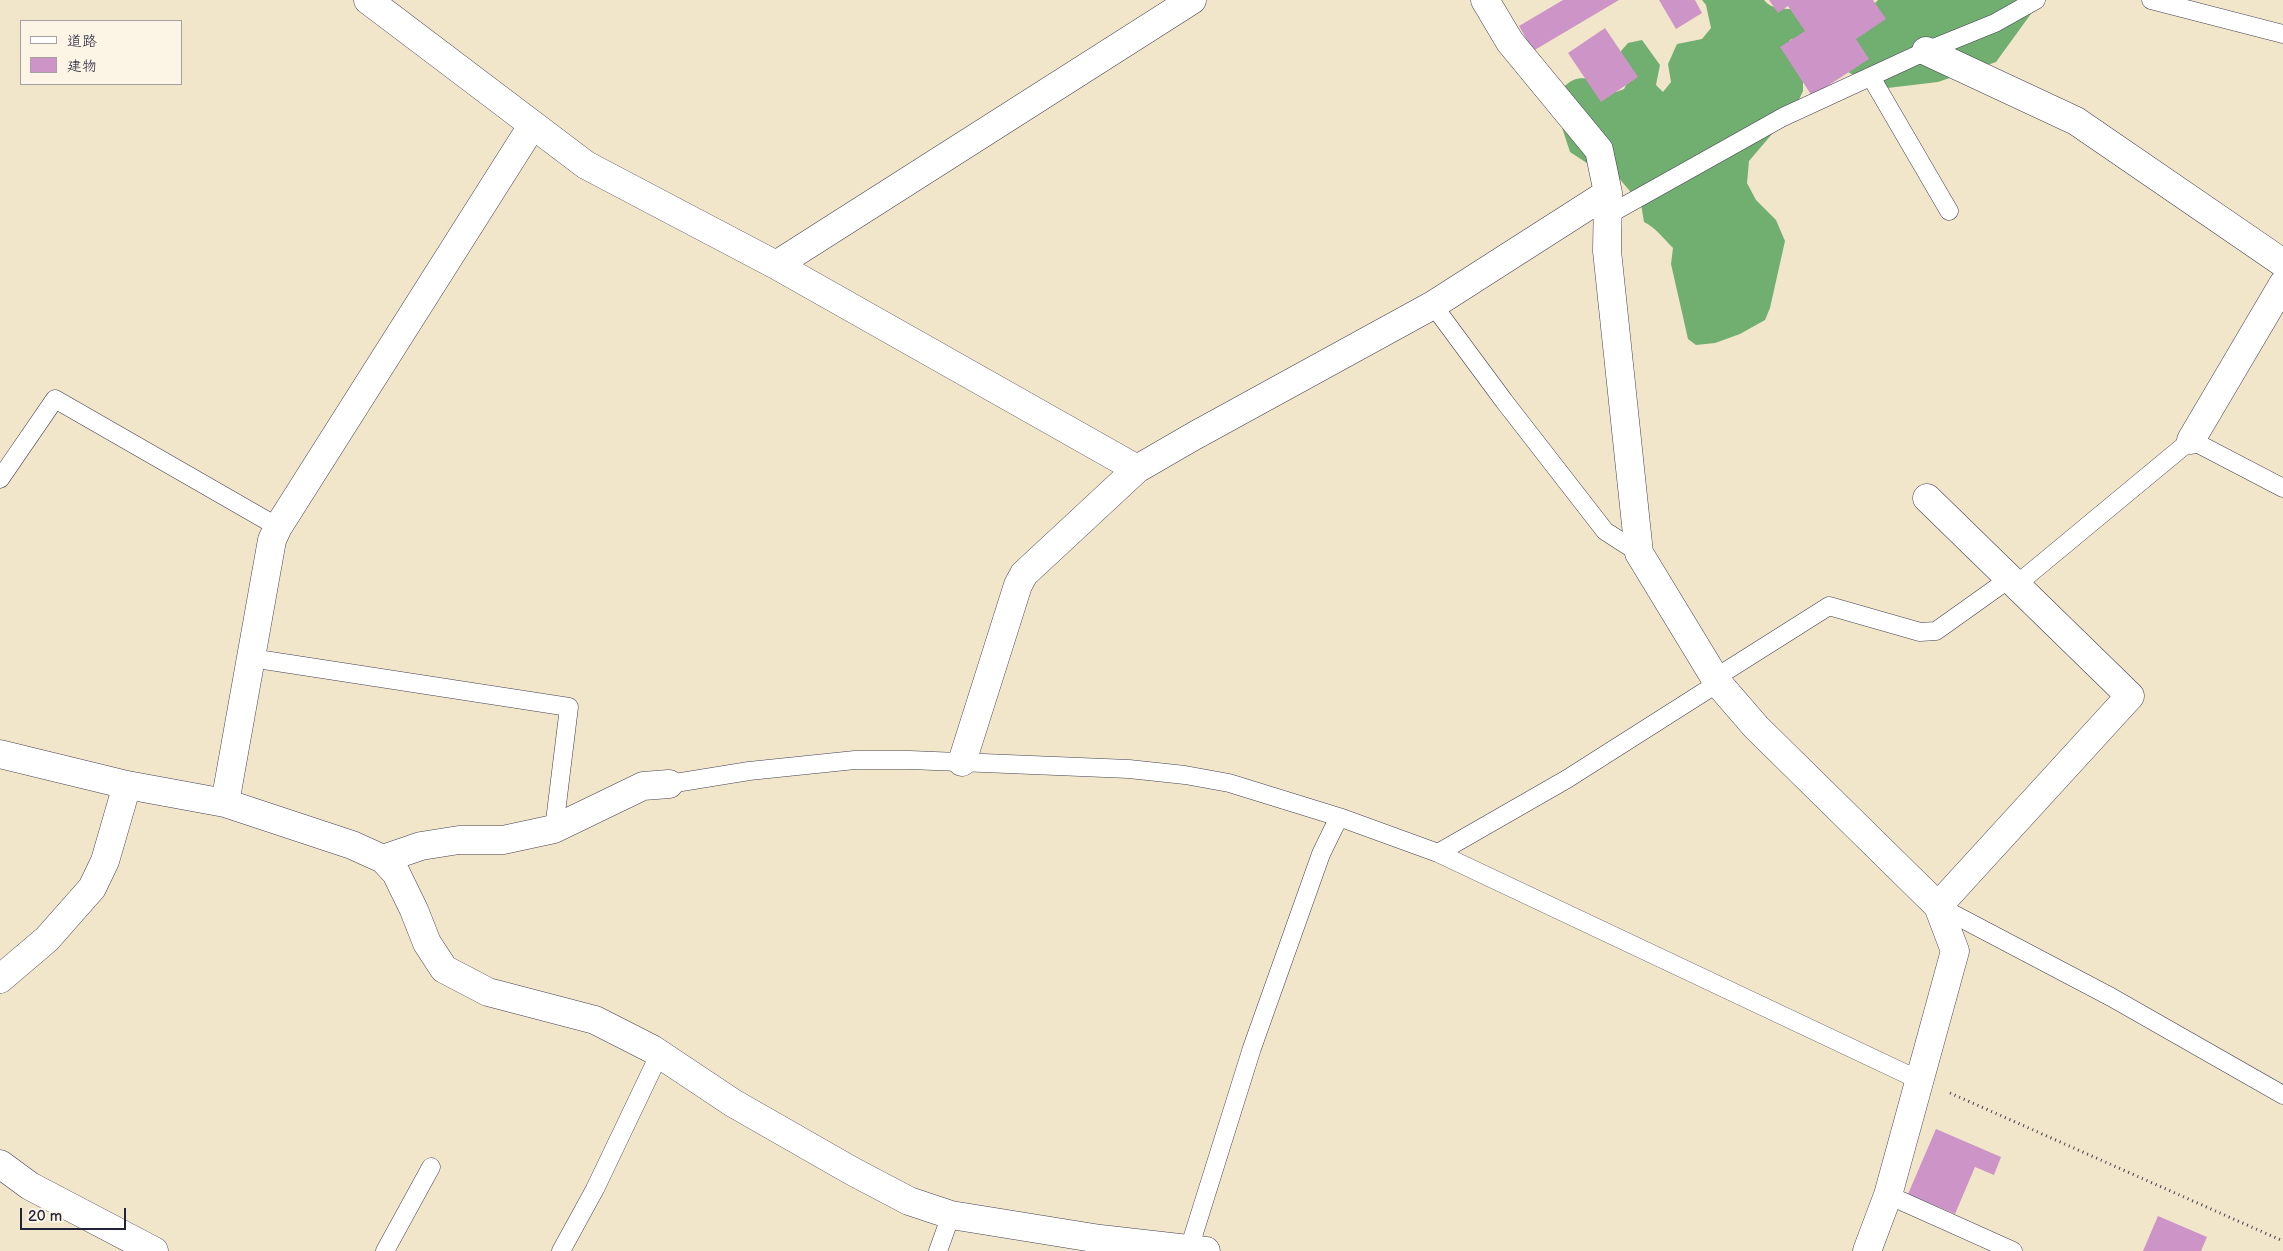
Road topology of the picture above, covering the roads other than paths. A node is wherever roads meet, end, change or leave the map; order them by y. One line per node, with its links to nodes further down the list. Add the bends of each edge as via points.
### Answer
1 (368, 0): 9 (street)
2 (1192, 0): 13 (street)
3 (1485, 0): 10 (street, via 1510,42 1599,150)
4 (2036, 0): 7 (lane, via 1995,24)
5 (2151, 0): 6 (lane)
6 (2283, 34)
7 (1926, 51): 8 (lane); 12 (street, via 2076,121)
8 (1871, 77): 10 (lane); 11 (lane)
9 (532, 126): 13 (street, via 586,165); 21 (street)
10 (1608, 204): 15 (street); 22 (street, via 1607,251)
11 (1949, 211)
12 (2283, 263)
13 (776, 265): 17 (street)
14 (2283, 284): 16 (street)
15 (1433, 305): 17 (street); 22 (lane, via 1605,531)
16 (2190, 440): 19 (lane); 23 (lane)
17 (1137, 469): 27 (street, via 1024,574)
18 (0, 478): 21 (lane, via 55,399)
19 (2283, 488)
20 (1927, 498): 23 (street)
21 (278, 527): 24 (street, via 272,540)
22 (1639, 553): 25 (street)
23 (2013, 582): 25 (lane, via 1936,631 1920,632 1829,606); 35 (street, via 2130,696)
24 (251, 658): 30 (street); 32 (lane, via 569,707)
25 (1716, 680): 33 (lane, via 1567,779); 35 (street, via 1756,727)
26 (0, 754): 29 (street)
27 (962, 762): 28 (lane, via 855,760 749,771); 31 (lane, via 1128,769 1185,775 1229,783)
28 (669, 784): 32 (street, via 643,786)
29 (127, 785): 30 (street); 36 (street, via 105,861 92,888 47,939)
30 (225, 803): 34 (street, via 352,845)
31 (1339, 817): 33 (lane); 44 (lane, via 1321,854 1252,1048)
32 (554, 829): 34 (street, via 503,840 459,840 421,846)
33 (1438, 854): 38 (lane)
34 (383, 859): 37 (street, via 396,873 427,943 444,969 488,992 595,1020)
35 (1938, 906): 38 (street, via 1955,951); 39 (lane, via 2112,997)
36 (0, 979)
37 (659, 1055): 43 (street, via 733,1103 852,1171 909,1201); 47 (lane, via 595,1189)
38 (1919, 1080): 42 (street)
39 (2283, 1095)
40 (0, 1164): 45 (street, via 30,1186)
41 (431, 1167): 46 (lane)
42 (1888, 1195): 49 (street); 50 (lane)
43 (951, 1215): 44 (street, via 1100,1239); 48 (lane)
44 (1198, 1250)
45 (154, 1251)
46 (385, 1251)
47 (561, 1251)
48 (938, 1251)
49 (1866, 1251)
50 (2013, 1251)

